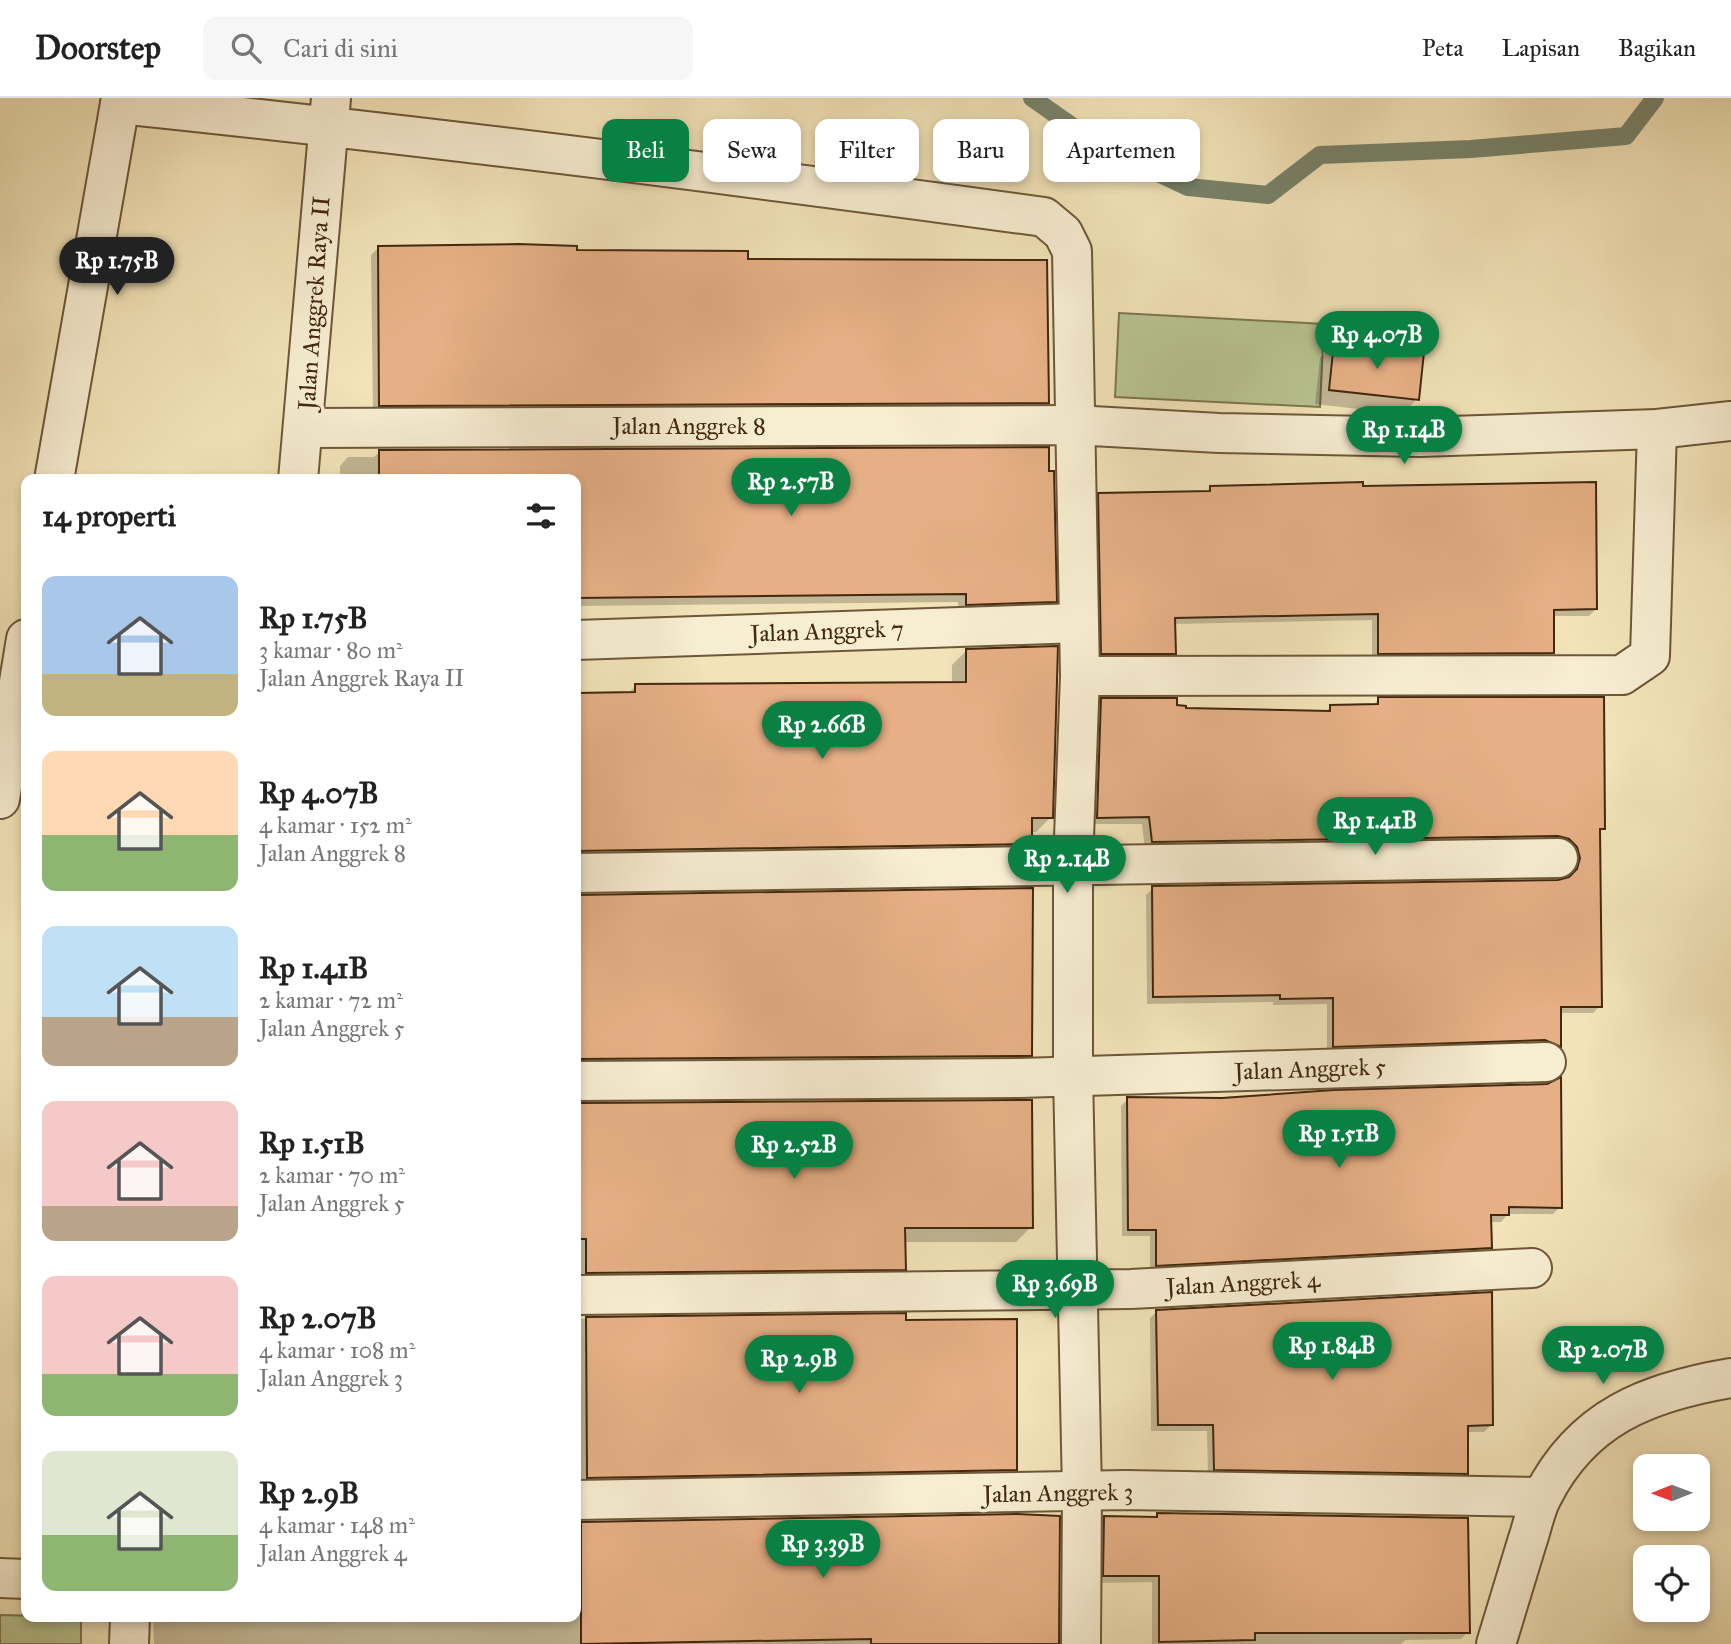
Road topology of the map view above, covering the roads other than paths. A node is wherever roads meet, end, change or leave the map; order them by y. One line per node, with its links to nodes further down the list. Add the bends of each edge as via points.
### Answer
1 (121, 101): 2 (street); 7 (street)
2 (329, 112): 4 (street, via 1044,218 1063,233 1072,251); 5 (street, Jalan Anggrek Raya II)
3 (1731, 421): 6 (street, Jalan Anggrek 8)
4 (1074, 425): 5 (street, Jalan Anggrek 8); 6 (street, Jalan Anggrek 8, via 1420,437); 9 (street)
5 (304, 428): 8 (street, Jalan Anggrek Raya II)
6 (1657, 429): 12 (street, via 1650,656 1622,675)
7 (55, 474)
8 (299, 474)
9 (1079, 623): 10 (street, Jalan Anggrek 7); 12 (street)
10 (581, 640)
11 (21, 675): 13 (street)
12 (1080, 676): 15 (street)
13 (0, 799)
14 (1558, 858): 15 (street)
15 (1073, 865): 16 (street); 18 (street)
16 (581, 873)
17 (1546, 1062): 18 (street, Jalan Anggrek 5)
18 (1073, 1075): 19 (street, Jalan Anggrek 5); 21 (street)
19 (581, 1081)
20 (1532, 1268): 21 (street, Jalan Anggrek 4)
21 (1078, 1290): 22 (street, Jalan Anggrek 4); 24 (street)
22 (581, 1295)
23 (1731, 1378): 25 (street, via 1658,1393 1623,1409 1596,1427 1569,1455)
24 (1082, 1491): 25 (street, Jalan Anggrek 3); 26 (street, Jalan Anggrek 3); 31 (street)
25 (1541, 1497): 32 (street)
26 (581, 1500)
27 (0, 1577): 28 (street)
28 (21, 1579)
29 (130, 1622): 30 (street)
30 (129, 1644)
31 (1081, 1644)
32 (1496, 1644)

